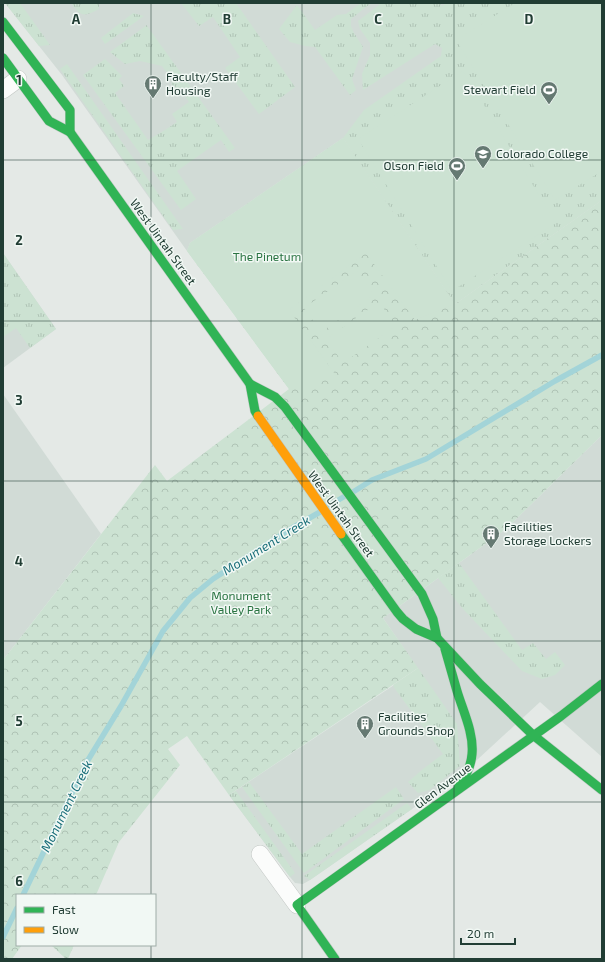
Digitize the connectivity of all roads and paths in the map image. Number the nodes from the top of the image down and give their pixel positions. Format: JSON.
{"nodes":[{"id":1,"x":3,"y":22,"type":"edge"},
{"id":2,"x":3,"y":58,"type":"edge"},
{"id":3,"x":18,"y":79,"type":"junction"},
{"id":4,"x":3,"y":90,"type":"edge"},
{"id":5,"x":70,"y":132,"type":"junction"},
{"id":6,"x":250,"y":384,"type":"junction"},
{"id":7,"x":437,"y":638,"type":"junction"},
{"id":8,"x":444,"y":646,"type":"junction"},
{"id":9,"x":602,"y":684,"type":"edge"},
{"id":10,"x":533,"y":735,"type":"junction"},
{"id":11,"x":457,"y":790,"type":"junction"},
{"id":12,"x":602,"y":790,"type":"edge"},
{"id":13,"x":260,"y":854,"type":"dead end"},
{"id":14,"x":297,"y":905,"type":"junction"},
{"id":15,"x":335,"y":959,"type":"edge"}],
"edges":[{"from":1,"to":5,"type":"main road"},
{"from":2,"to":3,"type":"main road","name":"West Uintah Street"},
{"from":3,"to":4,"type":"street"},
{"from":3,"to":5,"type":"main road","name":"West Uintah Street"},
{"from":5,"to":6,"type":"main road","name":"West Uintah Street"},
{"from":6,"to":7,"type":"main road","name":"West Uintah Street"},
{"from":6,"to":7,"type":"main road","name":"West Uintah Street"},
{"from":7,"to":8,"type":"main road","name":"West Uintah Street"},
{"from":8,"to":10,"type":"main road","name":"West Uintah Street"},
{"from":8,"to":11,"type":"main road"},
{"from":9,"to":10,"type":"main road","name":"Glen Avenue"},
{"from":10,"to":11,"type":"main road","name":"Glen Avenue"},
{"from":10,"to":12,"type":"main road","name":"West Uintah Street"},
{"from":11,"to":14,"type":"main road","name":"Glen Avenue"},
{"from":13,"to":14,"type":"street"},
{"from":14,"to":15,"type":"main road"}]}
